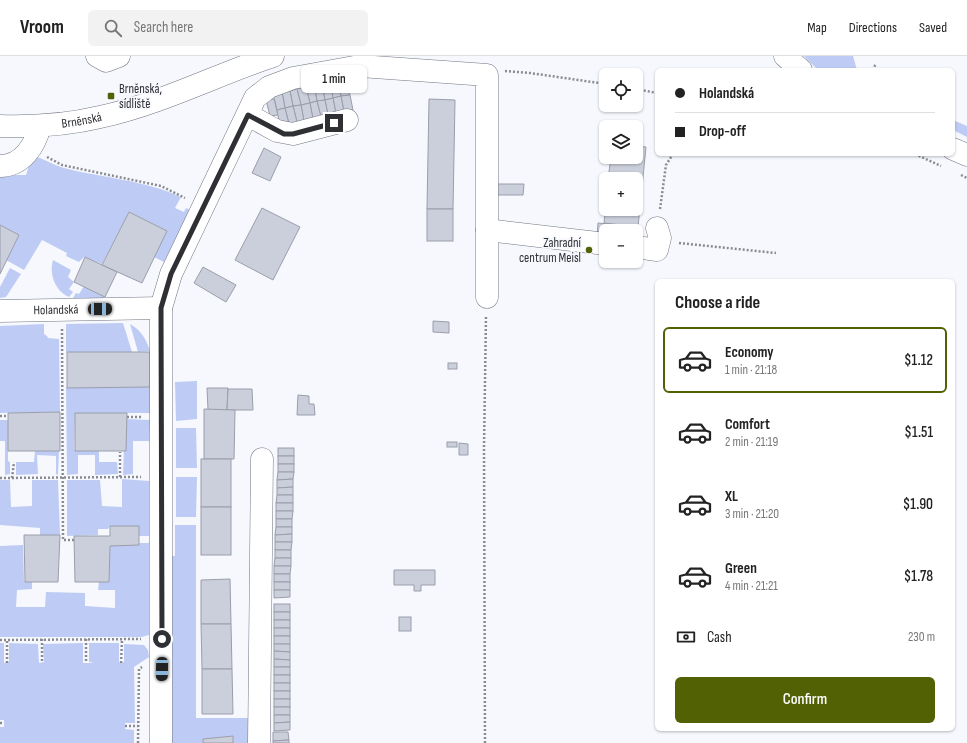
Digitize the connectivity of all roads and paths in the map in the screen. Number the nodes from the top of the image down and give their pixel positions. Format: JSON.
{"nodes":[{"id":1,"x":97,"y":56,"type":"edge"},
{"id":2,"x":119,"y":56,"type":"edge"},
{"id":3,"x":274,"y":56,"type":"edge"},
{"id":4,"x":785,"y":56,"type":"edge"},
{"id":5,"x":876,"y":64,"type":"dead end"},
{"id":6,"x":799,"y":68,"type":"edge"},
{"id":7,"x":873,"y":68,"type":"edge"},
{"id":8,"x":487,"y":74,"type":"junction"},
{"id":9,"x":599,"y":83,"type":"edge"},
{"id":10,"x":643,"y":91,"type":"edge"},
{"id":11,"x":655,"y":94,"type":"edge"},
{"id":12,"x":246,"y":118,"type":"junction"},
{"id":13,"x":347,"y":120,"type":"dead end"},
{"id":14,"x":0,"y":126,"type":"edge"},
{"id":15,"x":40,"y":126,"type":"junction"},
{"id":16,"x":955,"y":150,"type":"edge"},
{"id":17,"x":967,"y":155,"type":"edge"},
{"id":18,"x":44,"y":156,"type":"dead end"},
{"id":19,"x":672,"y":156,"type":"edge"},
{"id":20,"x":0,"y":166,"type":"edge"},
{"id":21,"x":204,"y":207,"type":"junction"},
{"id":22,"x":487,"y":230,"type":"junction"},
{"id":23,"x":658,"y":235,"type":"junction"},
{"id":24,"x":599,"y":243,"type":"edge"},
{"id":25,"x":643,"y":248,"type":"edge"},
{"id":26,"x":776,"y":253,"type":"dead end"},
{"id":27,"x":487,"y":297,"type":"joint"},
{"id":28,"x":161,"y":308,"type":"junction"},
{"id":29,"x":0,"y":311,"type":"edge"},
{"id":30,"x":62,"y":321,"type":"dead end"},
{"id":31,"x":0,"y":416,"type":"edge"},
{"id":32,"x":8,"y":416,"type":"dead end"},
{"id":33,"x":120,"y":452,"type":"dead end"},
{"id":34,"x":262,"y":459,"type":"dead end"},
{"id":35,"x":14,"y":462,"type":"dead end"},
{"id":36,"x":63,"y":477,"type":"junction"},
{"id":37,"x":120,"y":477,"type":"junction"},
{"id":38,"x":0,"y":478,"type":"edge"},
{"id":39,"x":12,"y":478,"type":"junction"},
{"id":40,"x":161,"y":478,"type":"junction"},
{"id":41,"x":74,"y":540,"type":"dead end"},
{"id":42,"x":86,"y":639,"type":"junction"},
{"id":43,"x":162,"y":639,"type":"junction"},
{"id":44,"x":0,"y":640,"type":"edge"},
{"id":45,"x":7,"y":640,"type":"junction"},
{"id":46,"x":42,"y":640,"type":"junction"},
{"id":47,"x":122,"y":640,"type":"junction"},
{"id":48,"x":7,"y":663,"type":"dead end"},
{"id":49,"x":42,"y":663,"type":"dead end"},
{"id":50,"x":86,"y":663,"type":"dead end"},
{"id":51,"x":121,"y":663,"type":"dead end"},
{"id":52,"x":145,"y":664,"type":"dead end"},
{"id":53,"x":0,"y":723,"type":"edge"},
{"id":54,"x":4,"y":723,"type":"dead end"},
{"id":55,"x":125,"y":726,"type":"dead end"},
{"id":56,"x":138,"y":726,"type":"junction"},
{"id":57,"x":138,"y":743,"type":"edge"},
{"id":58,"x":161,"y":743,"type":"edge"},
{"id":59,"x":259,"y":743,"type":"edge"},
{"id":60,"x":485,"y":743,"type":"edge"}],
"edges":[{"from":1,"to":2,"type":"street"},
{"from":3,"to":15,"type":"street","name":"Brněnská"},
{"from":4,"to":6,"type":"street"},
{"from":5,"to":7,"type":"path"},
{"from":8,"to":9,"type":"path"},
{"from":8,"to":12,"type":"street"},
{"from":8,"to":22,"type":"street"},
{"from":10,"to":11,"type":"path"},
{"from":12,"to":13,"type":"street"},
{"from":12,"to":21,"type":"street"},
{"from":14,"to":15,"type":"street","name":"Brněnská"},
{"from":15,"to":20,"type":"street"},
{"from":16,"to":17,"type":"street"},
{"from":18,"to":21,"type":"path"},
{"from":19,"to":23,"type":"path"},
{"from":21,"to":28,"type":"street"},
{"from":22,"to":24,"type":"street"},
{"from":22,"to":27,"type":"street"},
{"from":23,"to":25,"type":"street"},
{"from":23,"to":26,"type":"path"},
{"from":27,"to":60,"type":"path"},
{"from":28,"to":29,"type":"street","name":"Holandská"},
{"from":28,"to":40,"type":"street"},
{"from":30,"to":36,"type":"path"},
{"from":31,"to":32,"type":"path"},
{"from":33,"to":37,"type":"path"},
{"from":34,"to":59,"type":"street"},
{"from":35,"to":39,"type":"path"},
{"from":36,"to":37,"type":"path"},
{"from":36,"to":39,"type":"path"},
{"from":36,"to":41,"type":"path"},
{"from":37,"to":40,"type":"path"},
{"from":38,"to":39,"type":"path"},
{"from":40,"to":43,"type":"street"},
{"from":42,"to":46,"type":"path"},
{"from":42,"to":47,"type":"path"},
{"from":42,"to":50,"type":"path"},
{"from":43,"to":47,"type":"path"},
{"from":43,"to":58,"type":"street"},
{"from":44,"to":45,"type":"path"},
{"from":45,"to":46,"type":"path"},
{"from":45,"to":48,"type":"path"},
{"from":46,"to":49,"type":"path"},
{"from":47,"to":51,"type":"path"},
{"from":52,"to":56,"type":"path"},
{"from":53,"to":54,"type":"path"},
{"from":55,"to":56,"type":"path"},
{"from":56,"to":57,"type":"path"}]}
